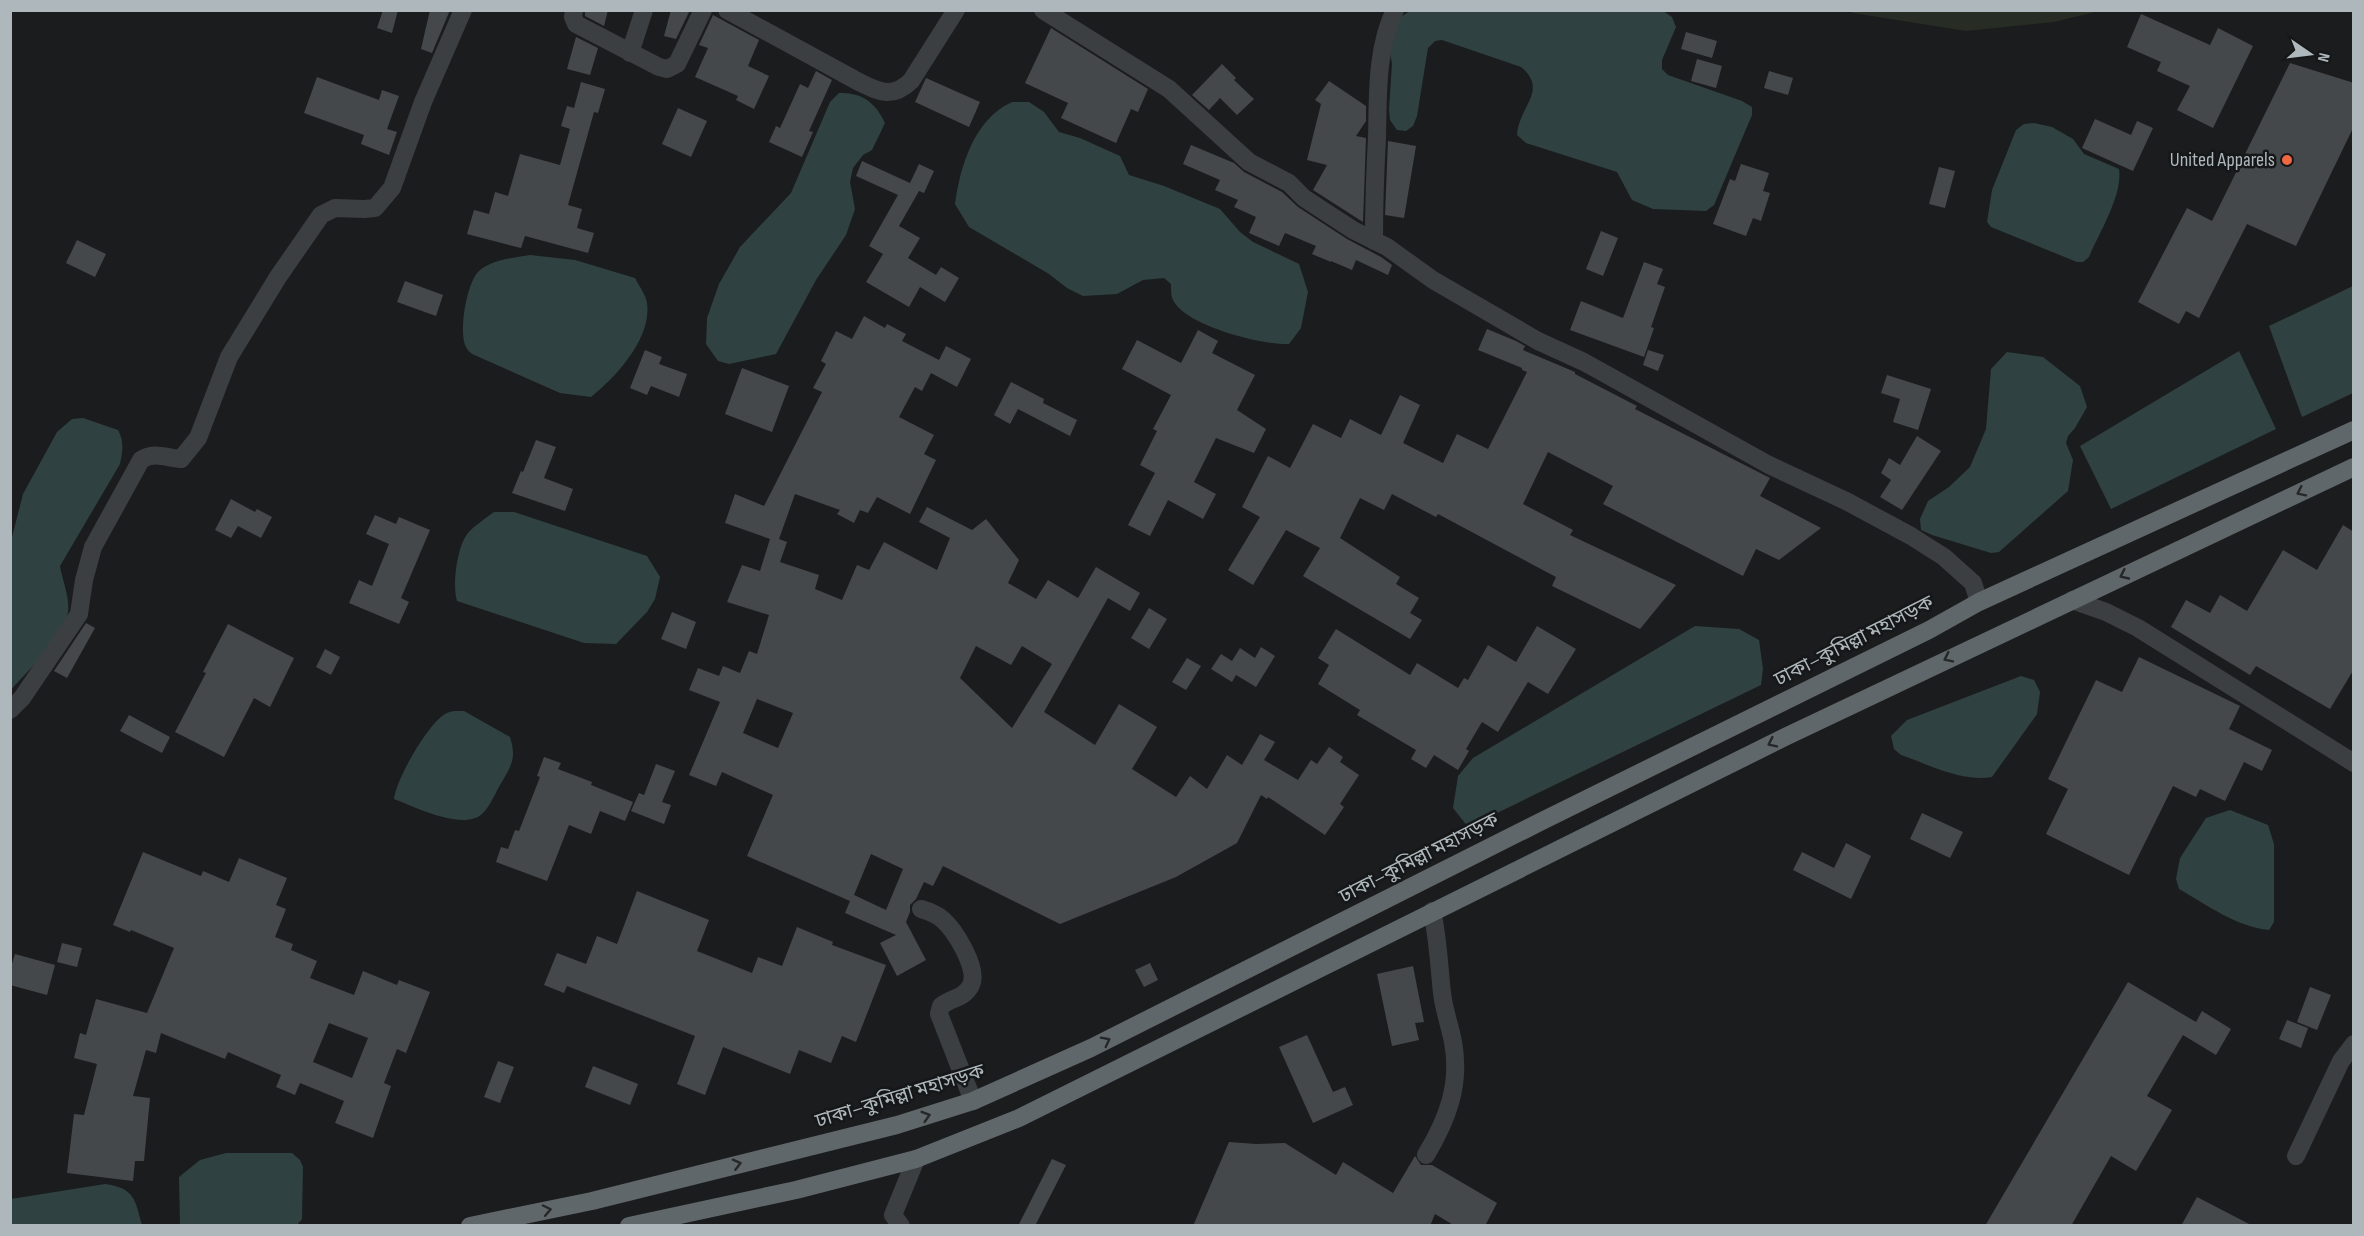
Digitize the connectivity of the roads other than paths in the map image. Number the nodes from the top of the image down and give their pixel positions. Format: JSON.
{"nodes":[{"id":1,"x":463,"y":10,"type":"edge"},
{"id":2,"x":574,"y":10,"type":"edge"},
{"id":3,"x":644,"y":10,"type":"edge"},
{"id":4,"x":703,"y":10,"type":"edge"},
{"id":5,"x":727,"y":10,"type":"edge"},
{"id":6,"x":956,"y":10,"type":"edge"},
{"id":7,"x":1043,"y":10,"type":"edge"},
{"id":8,"x":1395,"y":10,"type":"edge"},
{"id":9,"x":630,"y":53,"type":"junction"},
{"id":10,"x":1374,"y":241,"type":"junction"},
{"id":11,"x":2354,"y":430,"type":"edge"},
{"id":12,"x":2354,"y":467,"type":"edge"},
{"id":13,"x":2072,"y":600,"type":"junction"},
{"id":14,"x":1979,"y":602,"type":"junction"},
{"id":15,"x":10,"y":710,"type":"edge"},
{"id":16,"x":2354,"y":763,"type":"edge"},
{"id":17,"x":921,"y":909,"type":"dead end"},
{"id":18,"x":1432,"y":911,"type":"junction"},
{"id":19,"x":2354,"y":1044,"type":"edge"},
{"id":20,"x":973,"y":1101,"type":"junction"},
{"id":21,"x":1426,"y":1155,"type":"dead end"},
{"id":22,"x":2296,"y":1156,"type":"dead end"},
{"id":23,"x":916,"y":1158,"type":"junction"},
{"id":24,"x":470,"y":1226,"type":"edge"},
{"id":25,"x":629,"y":1226,"type":"edge"},
{"id":26,"x":901,"y":1226,"type":"edge"}],
"edges":[{"from":1,"to":15,"type":"street"},
{"from":2,"to":9,"type":"street"},
{"from":3,"to":9,"type":"street"},
{"from":4,"to":9,"type":"street"},
{"from":5,"to":6,"type":"street"},
{"from":7,"to":10,"type":"street"},
{"from":8,"to":10,"type":"street"},
{"from":10,"to":14,"type":"street"},
{"from":11,"to":14,"type":"highway","name":"ঢাকা–কুমিল্লা মহাসড়ক"},
{"from":12,"to":13,"type":"highway","one_way":true},
{"from":13,"to":16,"type":"street"},
{"from":13,"to":18,"type":"highway","one_way":true},
{"from":20,"to":14,"type":"highway","name":"ঢাকা–কুমিল্লা মহাসড়ক","one_way":true},
{"from":17,"to":20,"type":"street"},
{"from":18,"to":21,"type":"street"},
{"from":18,"to":23,"type":"highway"},
{"from":19,"to":22,"type":"street"},
{"from":24,"to":20,"type":"highway","name":"ঢাকা–কুমিল্লা মহাসড়ক","one_way":true},
{"from":23,"to":25,"type":"highway"},
{"from":23,"to":26,"type":"street"}]}
